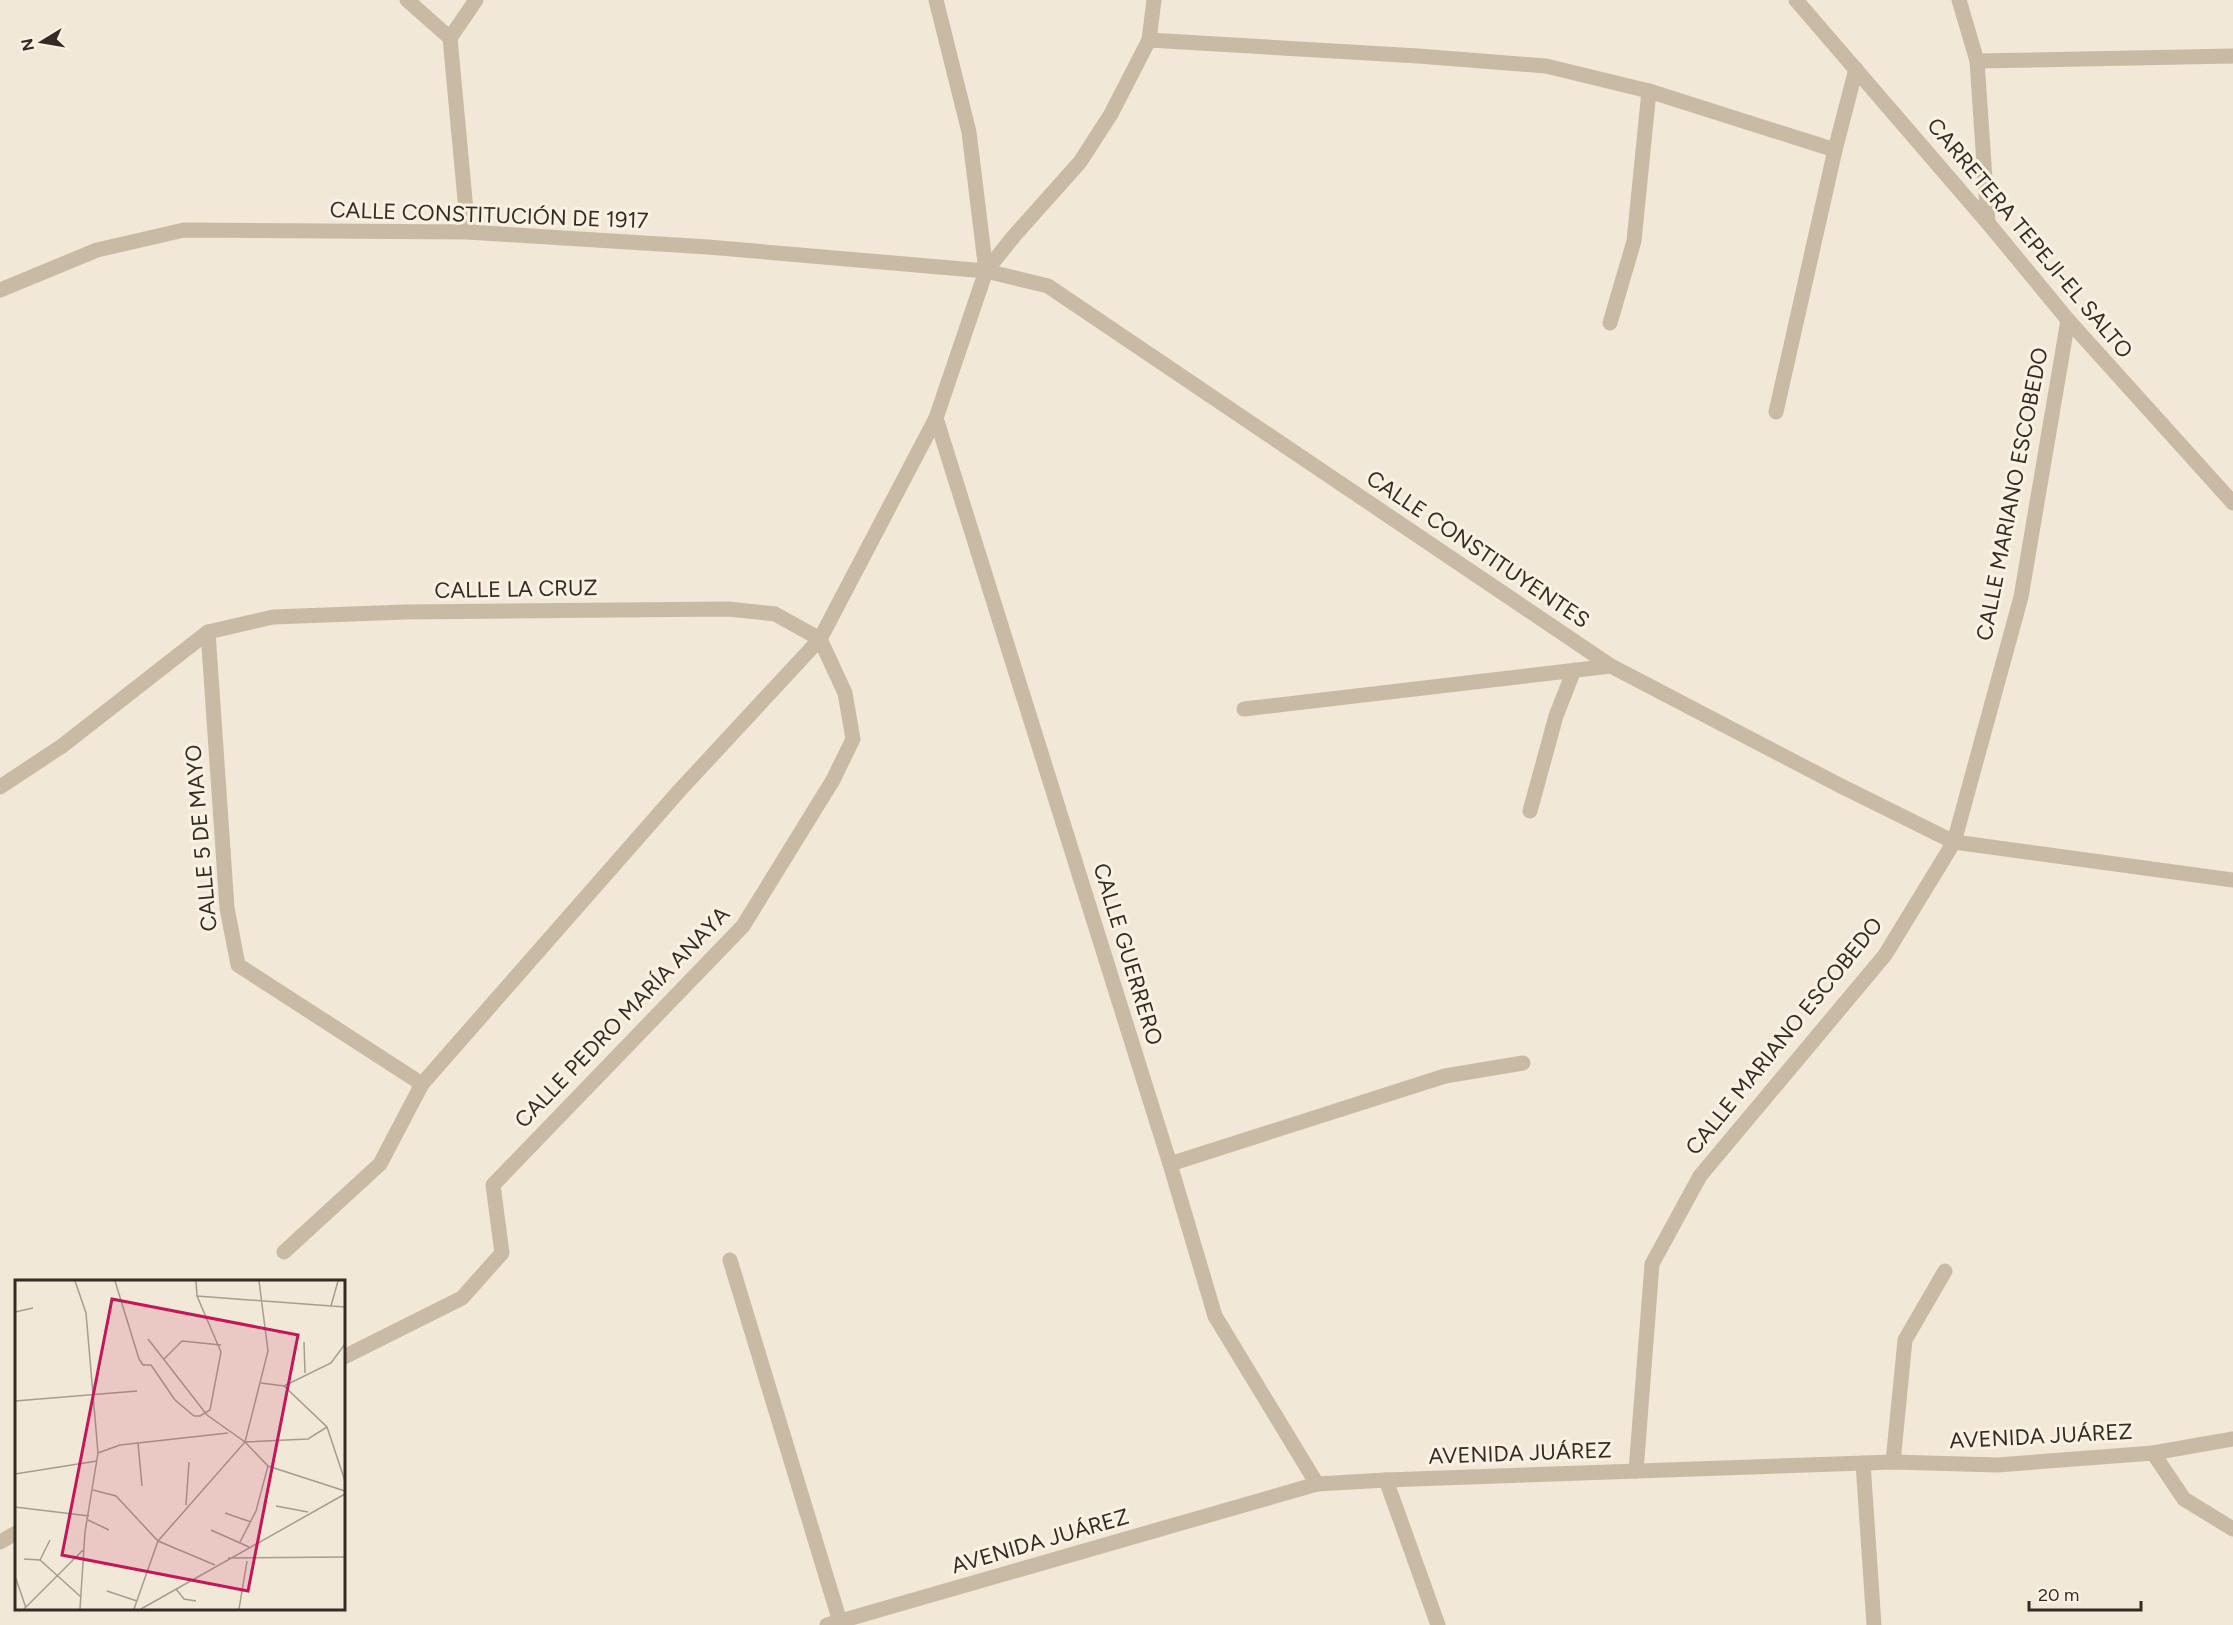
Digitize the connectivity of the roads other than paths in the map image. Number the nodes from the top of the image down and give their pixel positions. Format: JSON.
{"nodes":[{"id":1,"x":407,"y":0,"type":"edge"},
{"id":2,"x":476,"y":0,"type":"edge"},
{"id":3,"x":936,"y":0,"type":"edge"},
{"id":4,"x":1154,"y":0,"type":"edge"},
{"id":5,"x":1796,"y":0,"type":"edge"},
{"id":6,"x":1959,"y":0,"type":"edge"},
{"id":7,"x":450,"y":38,"type":"junction"},
{"id":8,"x":1149,"y":40,"type":"junction"},
{"id":9,"x":2233,"y":56,"type":"edge"},
{"id":10,"x":1977,"y":61,"type":"junction"},
{"id":11,"x":1856,"y":69,"type":"junction"},
{"id":12,"x":1649,"y":91,"type":"junction"},
{"id":13,"x":1835,"y":150,"type":"junction"},
{"id":14,"x":1988,"y":223,"type":"junction"},
{"id":15,"x":468,"y":232,"type":"junction"},
{"id":16,"x":986,"y":271,"type":"junction"},
{"id":17,"x":0,"y":290,"type":"edge"},
{"id":18,"x":2068,"y":320,"type":"junction"},
{"id":19,"x":1610,"y":323,"type":"dead end"},
{"id":20,"x":1776,"y":412,"type":"dead end"},
{"id":21,"x":936,"y":418,"type":"junction"},
{"id":22,"x":2233,"y":503,"type":"edge"},
{"id":23,"x":208,"y":632,"type":"junction"},
{"id":24,"x":820,"y":639,"type":"junction"},
{"id":25,"x":1611,"y":666,"type":"junction"},
{"id":26,"x":1574,"y":670,"type":"junction"},
{"id":27,"x":1244,"y":709,"type":"dead end"},
{"id":28,"x":0,"y":787,"type":"edge"},
{"id":29,"x":1530,"y":811,"type":"dead end"},
{"id":30,"x":1954,"y":842,"type":"junction"},
{"id":31,"x":2233,"y":880,"type":"edge"},
{"id":32,"x":1523,"y":1063,"type":"dead end"},
{"id":33,"x":422,"y":1084,"type":"junction"},
{"id":34,"x":1170,"y":1164,"type":"junction"},
{"id":35,"x":284,"y":1252,"type":"dead end"},
{"id":36,"x":730,"y":1260,"type":"dead end"},
{"id":37,"x":1945,"y":1271,"type":"dead end"},
{"id":38,"x":345,"y":1356,"type":"edge"},
{"id":39,"x":2233,"y":1439,"type":"edge"},
{"id":40,"x":2153,"y":1453,"type":"junction"},
{"id":41,"x":1893,"y":1462,"type":"junction"},
{"id":42,"x":1863,"y":1463,"type":"junction"},
{"id":43,"x":1636,"y":1471,"type":"junction"},
{"id":44,"x":1386,"y":1480,"type":"junction"},
{"id":45,"x":1317,"y":1485,"type":"junction"},
{"id":46,"x":2233,"y":1529,"type":"edge"},
{"id":47,"x":15,"y":1534,"type":"edge"},
{"id":48,"x":0,"y":1542,"type":"edge"},
{"id":49,"x":836,"y":1624,"type":"edge"},
{"id":50,"x":1438,"y":1625,"type":"edge"},
{"id":51,"x":1874,"y":1625,"type":"edge"}],
"edges":[{"from":1,"to":7,"type":"street"},
{"from":2,"to":7,"type":"street"},
{"from":3,"to":16,"type":"street"},
{"from":4,"to":8,"type":"street"},
{"from":5,"to":11,"type":"street","name":"CARRETERA TEPEJI-EL SALTO"},
{"from":6,"to":10,"type":"street"},
{"from":7,"to":15,"type":"street"},
{"from":8,"to":12,"type":"street"},
{"from":8,"to":16,"type":"street"},
{"from":9,"to":10,"type":"street"},
{"from":10,"to":14,"type":"street"},
{"from":11,"to":13,"type":"street"},
{"from":11,"to":14,"type":"street","name":"CARRETERA TEPEJI-EL SALTO"},
{"from":12,"to":13,"type":"street"},
{"from":12,"to":19,"type":"street"},
{"from":13,"to":20,"type":"street"},
{"from":14,"to":18,"type":"street","name":"CARRETERA TEPEJI-EL SALTO"},
{"from":15,"to":16,"type":"street","name":"CALLE CONSTITUCIÓN DE 1917"},
{"from":15,"to":17,"type":"street","name":"CALLE CONSTITUCIÓN DE 1917"},
{"from":16,"to":21,"type":"street"},
{"from":16,"to":25,"type":"street","name":"CALLE CONSTITUYENTES"},
{"from":18,"to":22,"type":"street","name":"CARRETERA TEPEJI-EL SALTO"},
{"from":18,"to":30,"type":"street","name":"CALLE MARIANO ESCOBEDO"},
{"from":21,"to":24,"type":"street"},
{"from":21,"to":34,"type":"street","name":"CALLE GUERRERO"},
{"from":23,"to":24,"type":"street","name":"CALLE LA CRUZ"},
{"from":23,"to":28,"type":"street"},
{"from":23,"to":33,"type":"street","name":"CALLE 5 DE MAYO"},
{"from":24,"to":33,"type":"street"},
{"from":24,"to":38,"type":"street","name":"CALLE PEDRO MARÍA ANAYA"},
{"from":25,"to":26,"type":"street"},
{"from":25,"to":30,"type":"street","name":"CALLE CONSTITUYENTES"},
{"from":26,"to":27,"type":"street"},
{"from":26,"to":29,"type":"street"},
{"from":30,"to":31,"type":"street","name":"CALLE CONSTITUYENTES"},
{"from":30,"to":43,"type":"street","name":"CALLE MARIANO ESCOBEDO"},
{"from":32,"to":34,"type":"street"},
{"from":33,"to":35,"type":"street"},
{"from":34,"to":45,"type":"street","name":"CALLE GUERRERO"},
{"from":36,"to":49,"type":"street"},
{"from":37,"to":41,"type":"street"},
{"from":39,"to":40,"type":"street","name":"AVENIDA JUÁREZ"},
{"from":40,"to":41,"type":"street","name":"AVENIDA JUÁREZ"},
{"from":40,"to":46,"type":"street"},
{"from":41,"to":42,"type":"street","name":"AVENIDA JUÁREZ"},
{"from":42,"to":43,"type":"street","name":"AVENIDA JUÁREZ"},
{"from":42,"to":51,"type":"street"},
{"from":43,"to":44,"type":"street","name":"AVENIDA JUÁREZ"},
{"from":44,"to":45,"type":"street","name":"AVENIDA JUÁREZ"},
{"from":44,"to":50,"type":"street"},
{"from":45,"to":49,"type":"street","name":"AVENIDA JUÁREZ"},
{"from":47,"to":48,"type":"street"}]}
